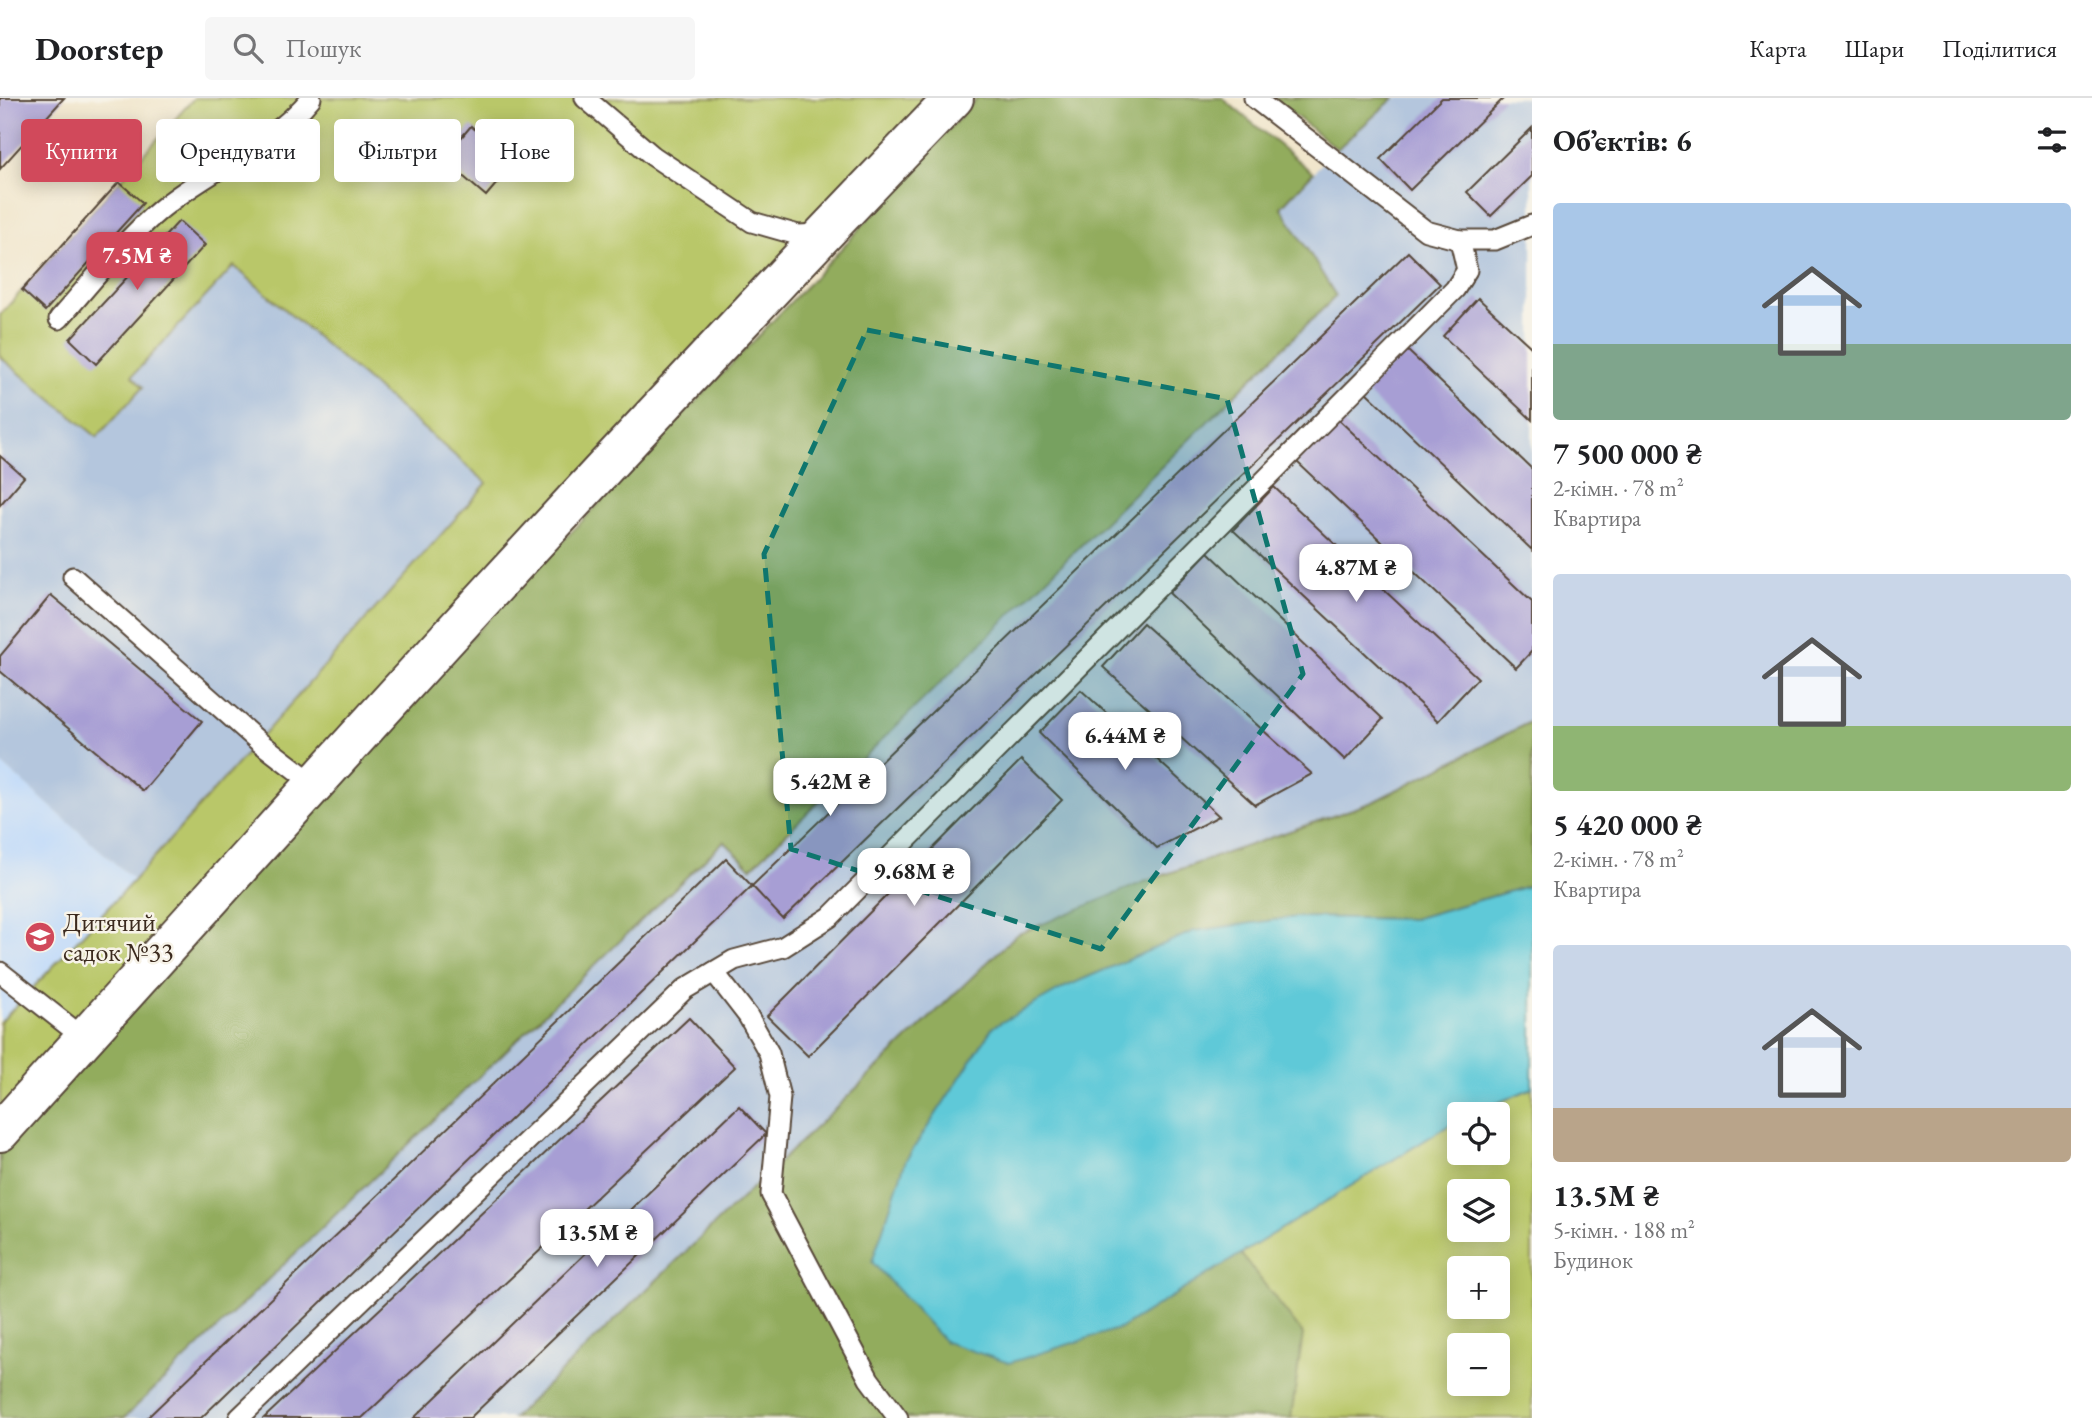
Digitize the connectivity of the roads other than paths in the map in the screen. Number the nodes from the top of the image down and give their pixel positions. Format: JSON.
{"nodes":[{"id":1,"x":311,"y":98,"type":"edge"},
{"id":2,"x":585,"y":98,"type":"edge"},
{"id":3,"x":954,"y":98,"type":"edge"},
{"id":4,"x":1254,"y":98,"type":"edge"},
{"id":5,"x":1532,"y":212,"type":"edge"},
{"id":6,"x":1532,"y":225,"type":"edge"},
{"id":7,"x":1512,"y":232,"type":"junction"},
{"id":8,"x":822,"y":234,"type":"junction"},
{"id":9,"x":1460,"y":240,"type":"junction"},
{"id":10,"x":59,"y":319,"type":"dead end"},
{"id":11,"x":73,"y":577,"type":"dead end"},
{"id":12,"x":314,"y":784,"type":"junction"},
{"id":13,"x":0,"y":972,"type":"edge"},
{"id":14,"x":714,"y":972,"type":"junction"},
{"id":15,"x":85,"y":1038,"type":"junction"},
{"id":16,"x":0,"y":1132,"type":"edge"},
{"id":17,"x":239,"y":1418,"type":"edge"},
{"id":18,"x":898,"y":1418,"type":"edge"}],
"edges":[{"from":1,"to":10,"type":"lane"},
{"from":2,"to":8,"type":"lane"},
{"from":3,"to":8,"type":"street"},
{"from":4,"to":9,"type":"lane"},
{"from":5,"to":7,"type":"lane"},
{"from":6,"to":7,"type":"lane"},
{"from":7,"to":9,"type":"lane"},
{"from":8,"to":12,"type":"street"},
{"from":9,"to":14,"type":"lane"},
{"from":11,"to":12,"type":"lane"},
{"from":12,"to":15,"type":"street"},
{"from":13,"to":15,"type":"lane"},
{"from":14,"to":17,"type":"lane"},
{"from":14,"to":18,"type":"lane"},
{"from":15,"to":16,"type":"street"}]}
